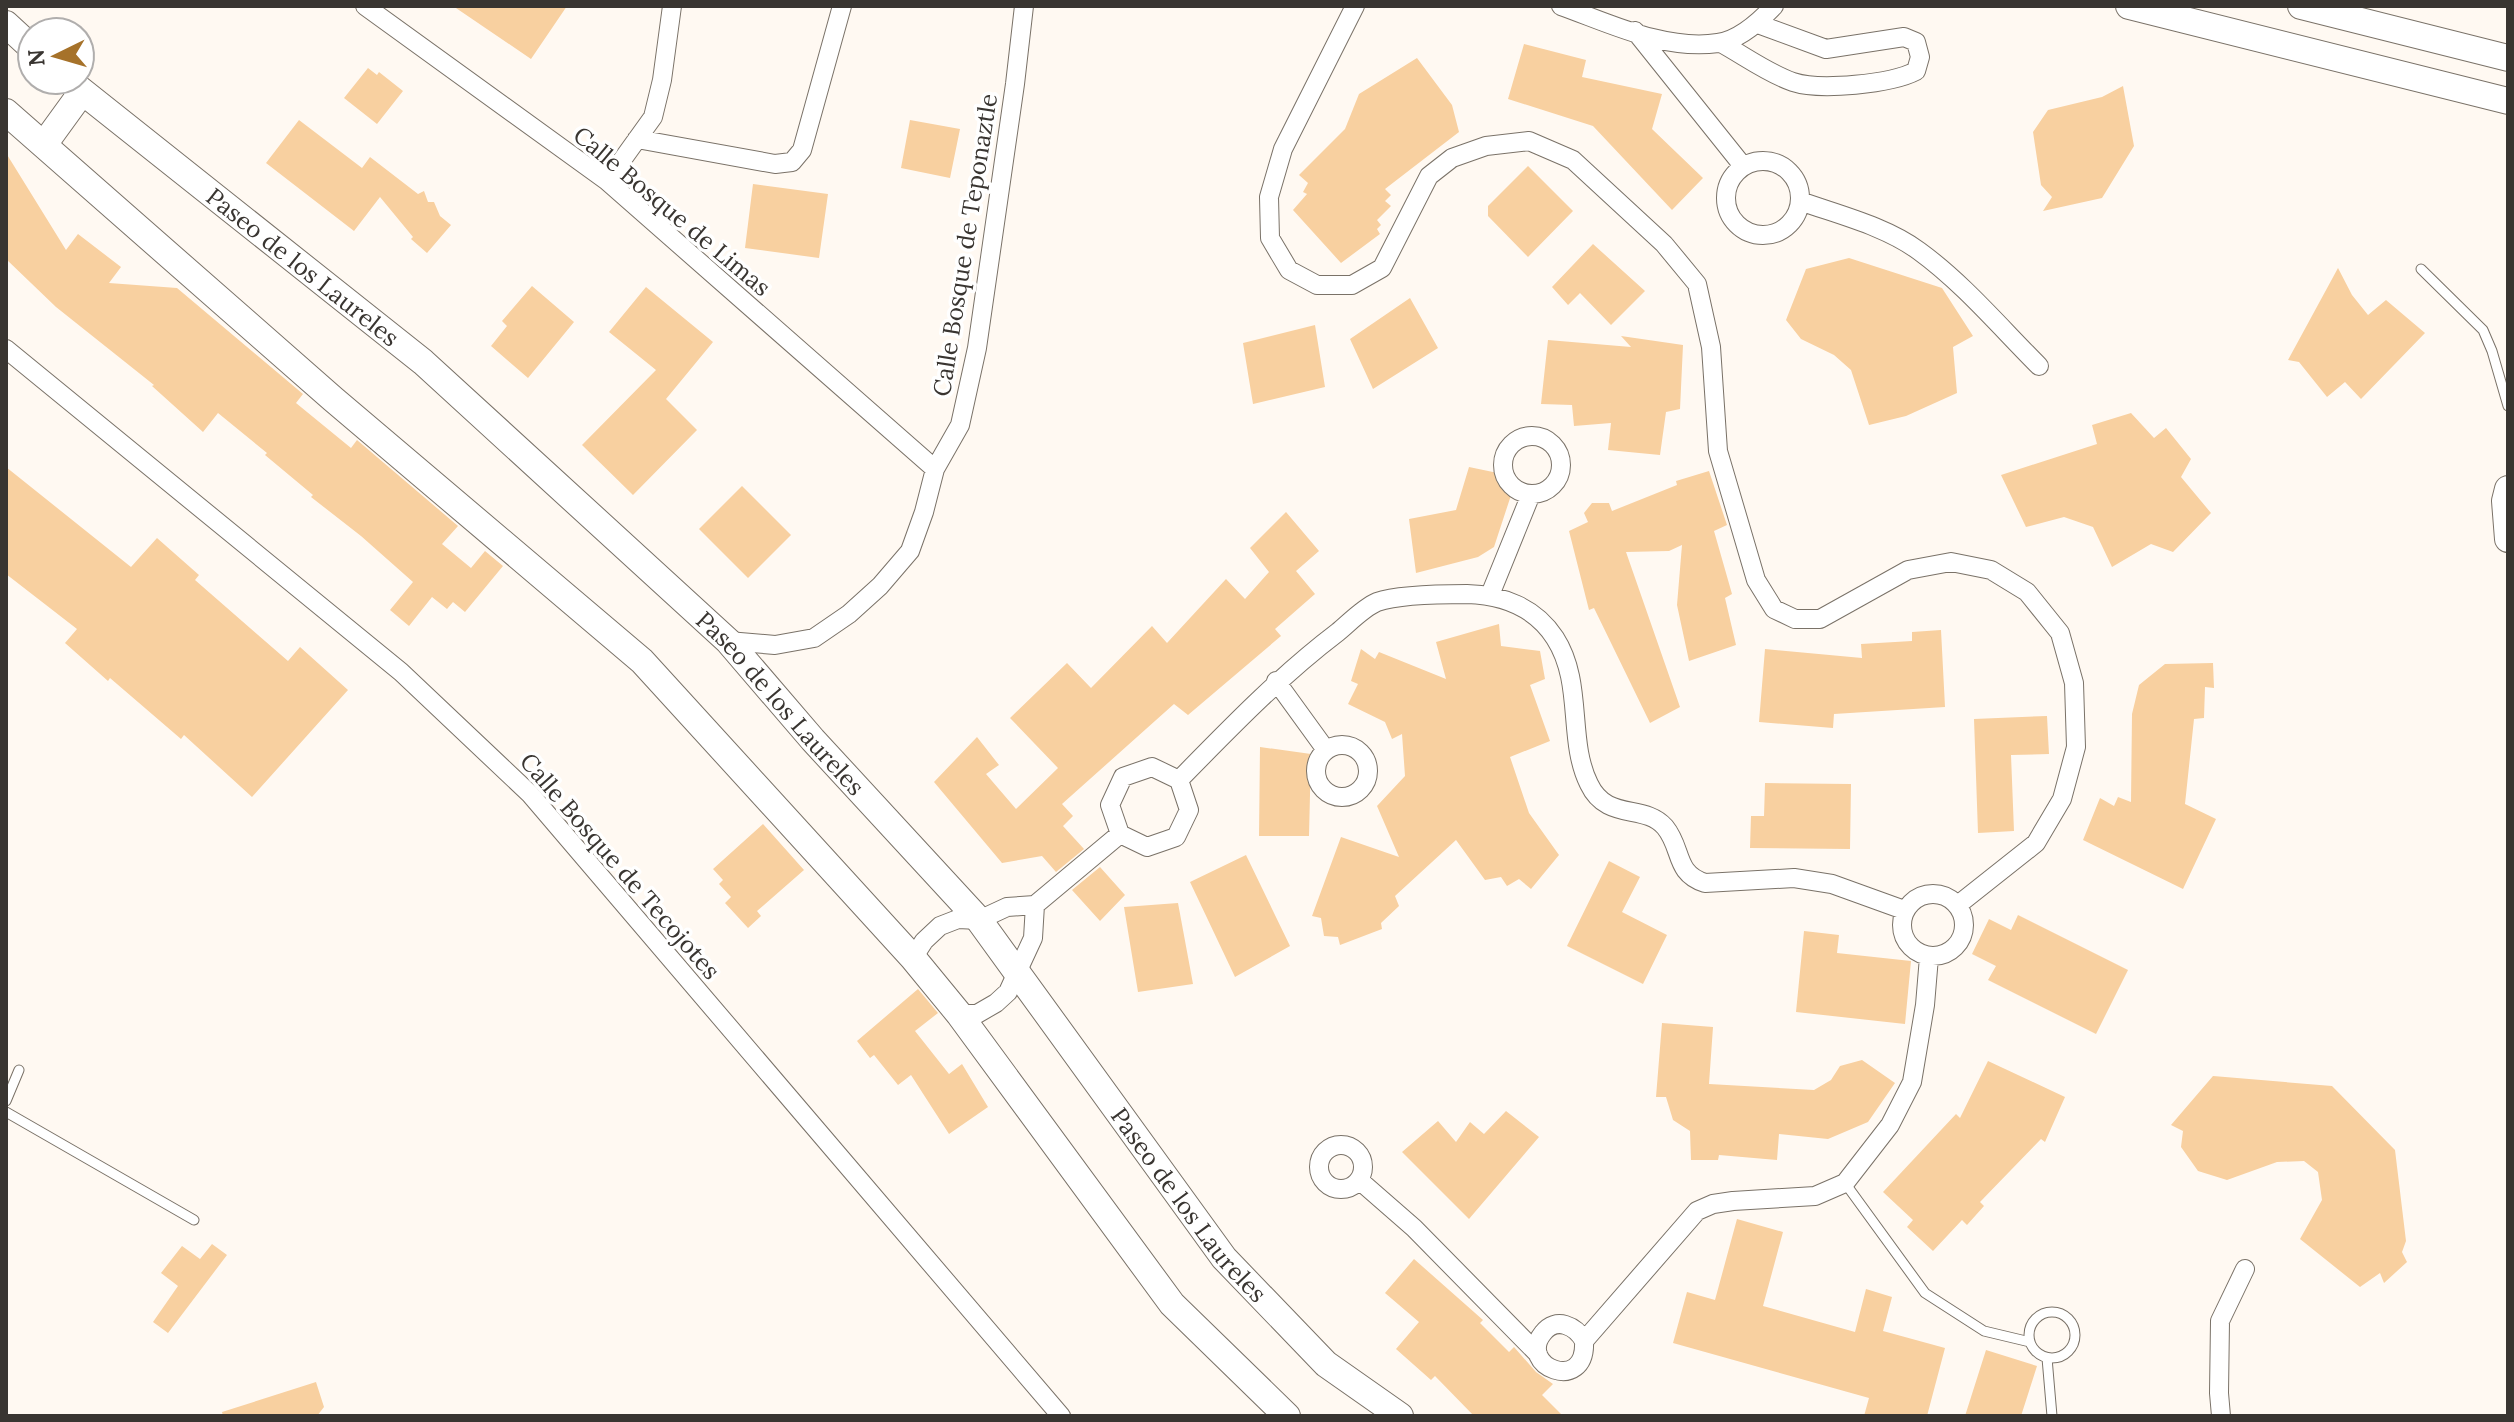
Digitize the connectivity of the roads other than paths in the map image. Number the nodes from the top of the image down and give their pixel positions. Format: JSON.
{"nodes":[{"id":1,"x":365,"y":6,"type":"edge"},
{"id":2,"x":672,"y":6,"type":"edge"},
{"id":3,"x":842,"y":6,"type":"edge"},
{"id":4,"x":1024,"y":6,"type":"edge"},
{"id":5,"x":1355,"y":6,"type":"edge"},
{"id":6,"x":1561,"y":6,"type":"edge"},
{"id":7,"x":1774,"y":6,"type":"edge"},
{"id":8,"x":2129,"y":6,"type":"edge"},
{"id":9,"x":2301,"y":6,"type":"edge"},
{"id":10,"x":2201,"y":14,"type":"edge"},
{"id":11,"x":1758,"y":24,"type":"junction"},
{"id":12,"x":1635,"y":31,"type":"junction"},
{"id":13,"x":1721,"y":43,"type":"junction"},
{"id":14,"x":2508,"y":58,"type":"edge"},
{"id":15,"x":70,"y":96,"type":"edge"},
{"id":16,"x":88,"y":96,"type":"edge"},
{"id":17,"x":2508,"y":101,"type":"edge"},
{"id":18,"x":6,"y":112,"type":"edge"},
{"id":19,"x":637,"y":139,"type":"junction"},
{"id":20,"x":45,"y":143,"type":"junction"},
{"id":21,"x":1743,"y":166,"type":"junction"},
{"id":22,"x":607,"y":181,"type":"junction"},
{"id":23,"x":1800,"y":201,"type":"junction"},
{"id":24,"x":2421,"y":269,"type":"dead end"},
{"id":25,"x":6,"y":349,"type":"edge"},
{"id":26,"x":2039,"y":366,"type":"dead end"},
{"id":27,"x":2508,"y":406,"type":"edge"},
{"id":28,"x":935,"y":469,"type":"junction"},
{"id":29,"x":2508,"y":489,"type":"edge"},
{"id":30,"x":1531,"y":494,"type":"dead end"},
{"id":31,"x":2508,"y":539,"type":"edge"},
{"id":32,"x":1490,"y":595,"type":"junction"},
{"id":33,"x":728,"y":641,"type":"junction"},
{"id":34,"x":1276,"y":681,"type":"junction"},
{"id":35,"x":1326,"y":750,"type":"dead end"},
{"id":36,"x":1179,"y":780,"type":"junction"},
{"id":37,"x":1120,"y":834,"type":"junction"},
{"id":38,"x":1959,"y":904,"type":"junction"},
{"id":39,"x":1035,"y":905,"type":"junction"},
{"id":40,"x":1904,"y":910,"type":"junction"},
{"id":41,"x":979,"y":920,"type":"junction"},
{"id":42,"x":1929,"y":957,"type":"junction"},
{"id":43,"x":913,"y":958,"type":"junction"},
{"id":44,"x":1019,"y":971,"type":"junction"},
{"id":45,"x":959,"y":1014,"type":"junction"},
{"id":46,"x":19,"y":1070,"type":"dead end"},
{"id":47,"x":6,"y":1101,"type":"edge"},
{"id":48,"x":6,"y":1112,"type":"edge"},
{"id":49,"x":1359,"y":1180,"type":"dead end"},
{"id":50,"x":1845,"y":1183,"type":"junction"},
{"id":51,"x":194,"y":1220,"type":"dead end"},
{"id":52,"x":2245,"y":1269,"type":"dead end"},
{"id":53,"x":1584,"y":1341,"type":"junction"},
{"id":54,"x":2030,"y":1342,"type":"junction"},
{"id":55,"x":1538,"y":1354,"type":"junction"},
{"id":56,"x":2047,"y":1358,"type":"junction"},
{"id":57,"x":1061,"y":1416,"type":"edge"},
{"id":58,"x":1287,"y":1416,"type":"edge"},
{"id":59,"x":1400,"y":1416,"type":"edge"},
{"id":60,"x":2052,"y":1416,"type":"edge"},
{"id":61,"x":2221,"y":1416,"type":"edge"}],
"edges":[{"from":1,"to":22,"type":"street","name":"Calle Bosque de Limas"},
{"from":2,"to":19,"type":"street"},
{"from":3,"to":19,"type":"street"},
{"from":4,"to":28,"type":"street","name":"Calle Bosque de Teponaztle"},
{"from":5,"to":38,"type":"street"},
{"from":6,"to":12,"type":"street"},
{"from":7,"to":11,"type":"street"},
{"from":8,"to":10,"type":"main road"},
{"from":9,"to":14,"type":"main road"},
{"from":10,"to":17,"type":"main road"},
{"from":11,"to":13,"type":"street"},
{"from":11,"to":13,"type":"street"},
{"from":12,"to":13,"type":"street"},
{"from":12,"to":21,"type":"street"},
{"from":15,"to":20,"type":"main road"},
{"from":16,"to":33,"type":"main road","name":"Paseo de los Laureles"},
{"from":18,"to":20,"type":"main road"},
{"from":19,"to":22,"type":"street"},
{"from":20,"to":43,"type":"main road"},
{"from":21,"to":23,"type":"street"},
{"from":21,"to":23,"type":"street"},
{"from":22,"to":28,"type":"street","name":"Calle Bosque de Limas"},
{"from":23,"to":26,"type":"street"},
{"from":24,"to":27,"type":"lane"},
{"from":25,"to":57,"type":"street","name":"Calle Bosque de Tecojotes"},
{"from":28,"to":33,"type":"street","name":"Calle Bosque de Teponaztle"},
{"from":29,"to":31,"type":"main road"},
{"from":30,"to":32,"type":"street"},
{"from":32,"to":34,"type":"street"},
{"from":32,"to":40,"type":"street"},
{"from":33,"to":41,"type":"main road","name":"Paseo de los Laureles"},
{"from":34,"to":35,"type":"street"},
{"from":34,"to":36,"type":"street"},
{"from":36,"to":37,"type":"street"},
{"from":36,"to":37,"type":"street"},
{"from":37,"to":39,"type":"street"},
{"from":38,"to":40,"type":"street"},
{"from":38,"to":42,"type":"street"},
{"from":39,"to":41,"type":"street"},
{"from":39,"to":44,"type":"street"},
{"from":40,"to":42,"type":"street"},
{"from":41,"to":43,"type":"street"},
{"from":41,"to":44,"type":"main road","name":"Paseo de los Laureles"},
{"from":42,"to":50,"type":"street"},
{"from":43,"to":45,"type":"main road"},
{"from":44,"to":45,"type":"street"},
{"from":44,"to":59,"type":"main road","name":"Paseo de los Laureles"},
{"from":45,"to":58,"type":"main road"},
{"from":46,"to":47,"type":"lane"},
{"from":48,"to":51,"type":"lane"},
{"from":49,"to":55,"type":"street"},
{"from":50,"to":53,"type":"street"},
{"from":50,"to":54,"type":"lane"},
{"from":52,"to":61,"type":"street"},
{"from":53,"to":55,"type":"street"},
{"from":53,"to":55,"type":"street"},
{"from":54,"to":56,"type":"lane"},
{"from":54,"to":56,"type":"lane"},
{"from":56,"to":60,"type":"lane"}]}
